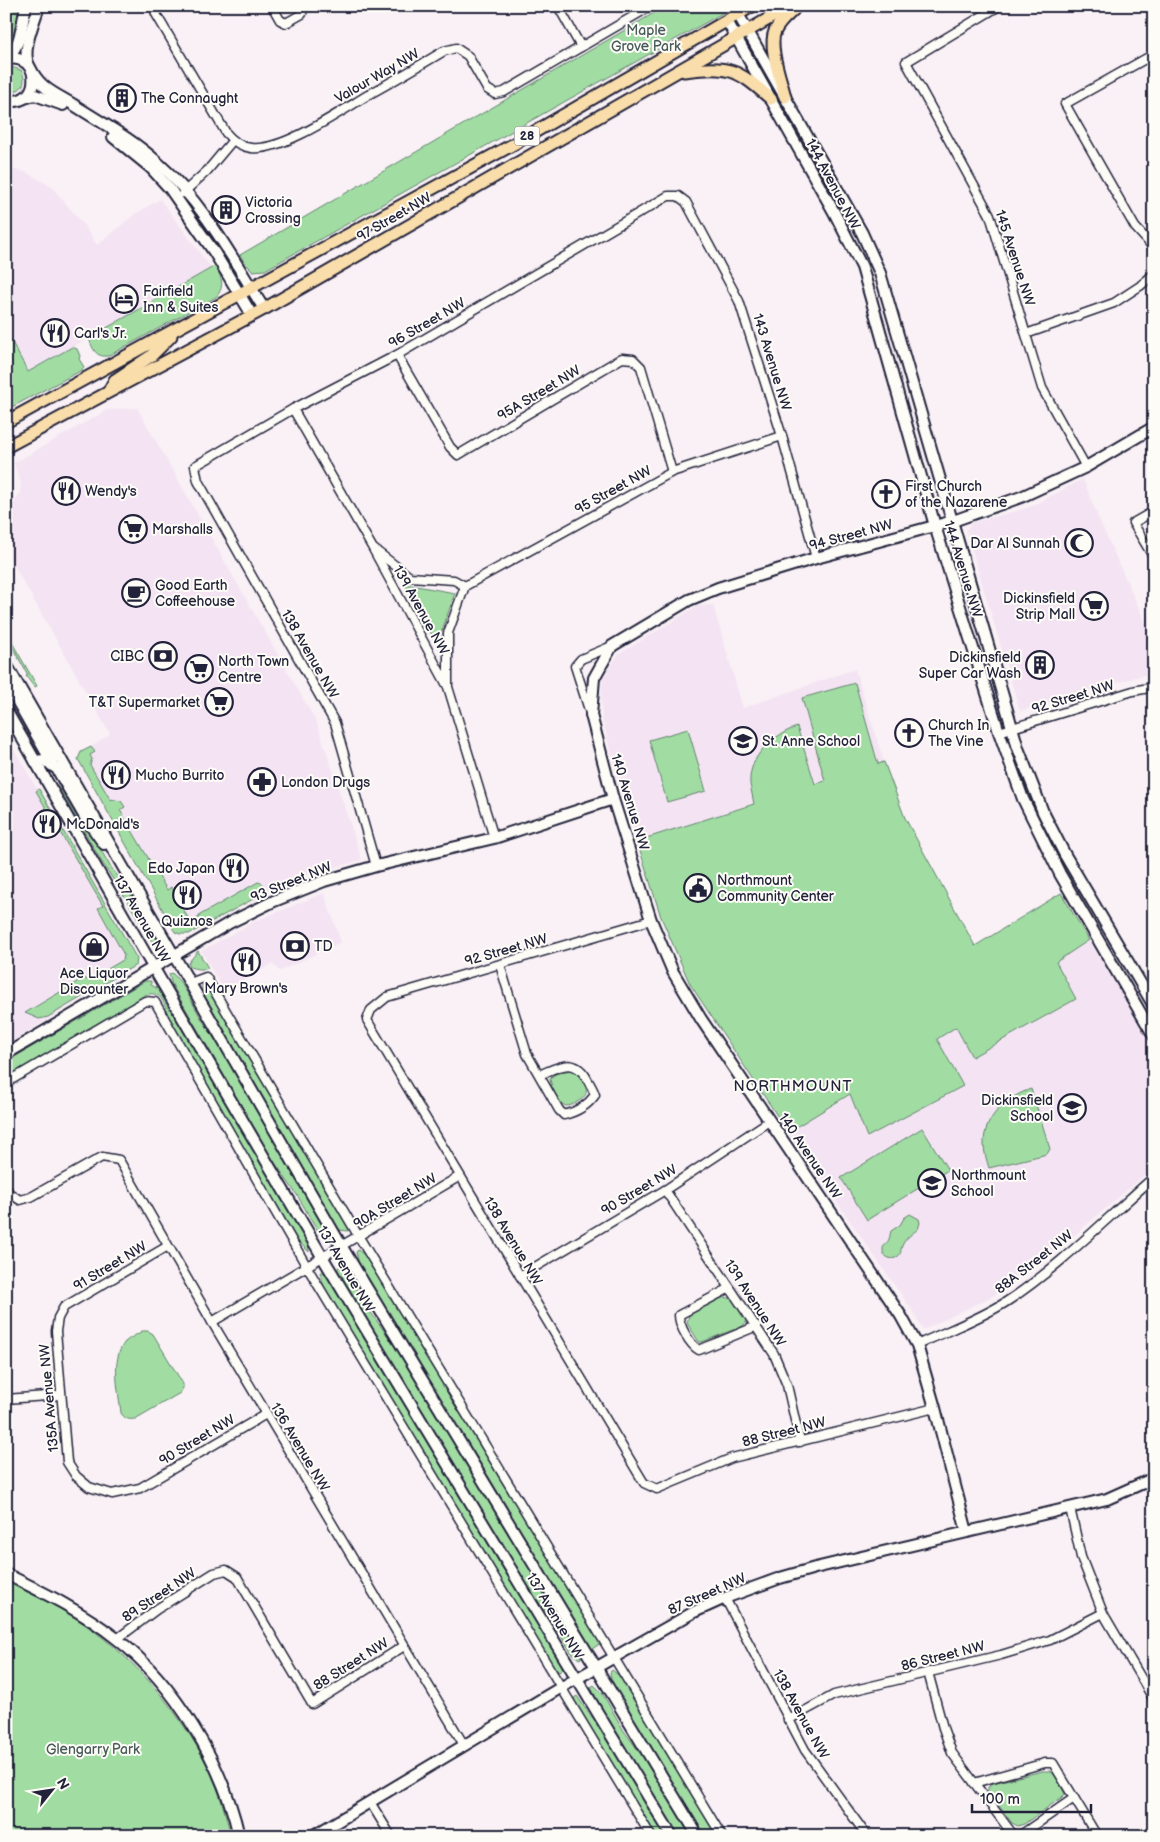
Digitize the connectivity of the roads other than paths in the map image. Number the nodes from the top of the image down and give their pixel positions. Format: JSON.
{"nodes":[{"id":1,"x":26,"y":6,"type":"edge"},
{"id":2,"x":39,"y":6,"type":"edge"},
{"id":3,"x":154,"y":6,"type":"edge"},
{"id":4,"x":283,"y":6,"type":"edge"},
{"id":5,"x":303,"y":6,"type":"edge"},
{"id":6,"x":558,"y":6,"type":"edge"},
{"id":7,"x":651,"y":6,"type":"edge"},
{"id":8,"x":752,"y":6,"type":"edge"},
{"id":9,"x":791,"y":6,"type":"edge"},
{"id":10,"x":797,"y":6,"type":"edge"},
{"id":11,"x":999,"y":6,"type":"edge"},
{"id":12,"x":273,"y":9,"type":"edge"},
{"id":13,"x":738,"y":14,"type":"junction"},
{"id":14,"x":727,"y":21,"type":"junction"},
{"id":15,"x":748,"y":32,"type":"junction"},
{"id":16,"x":737,"y":38,"type":"junction"},
{"id":17,"x":581,"y":47,"type":"junction"},
{"id":18,"x":1154,"y":54,"type":"edge"},
{"id":19,"x":6,"y":59,"type":"edge"},
{"id":20,"x":31,"y":70,"type":"junction"},
{"id":21,"x":678,"y":72,"type":"junction"},
{"id":22,"x":785,"y":97,"type":"junction"},
{"id":23,"x":24,"y":98,"type":"junction"},
{"id":24,"x":771,"y":99,"type":"junction"},
{"id":25,"x":6,"y":100,"type":"edge"},
{"id":26,"x":233,"y":140,"type":"junction"},
{"id":27,"x":181,"y":194,"type":"junction"},
{"id":28,"x":668,"y":196,"type":"joint"},
{"id":29,"x":1154,"y":248,"type":"edge"},
{"id":30,"x":1154,"y":274,"type":"edge"},
{"id":31,"x":251,"y":288,"type":"junction"},
{"id":32,"x":240,"y":294,"type":"junction"},
{"id":33,"x":264,"y":309,"type":"junction"},
{"id":34,"x":252,"y":315,"type":"junction"},
{"id":35,"x":181,"y":326,"type":"junction"},
{"id":36,"x":1026,"y":334,"type":"junction"},
{"id":37,"x":397,"y":354,"type":"junction"},
{"id":38,"x":109,"y":391,"type":"junction"},
{"id":39,"x":293,"y":408,"type":"junction"},
{"id":40,"x":28,"y":410,"type":"junction"},
{"id":41,"x":6,"y":422,"type":"edge"},
{"id":42,"x":1154,"y":426,"type":"edge"},
{"id":43,"x":6,"y":430,"type":"edge"},
{"id":44,"x":782,"y":436,"type":"junction"},
{"id":45,"x":6,"y":447,"type":"edge"},
{"id":46,"x":195,"y":466,"type":"joint"},
{"id":47,"x":1086,"y":467,"type":"junction"},
{"id":48,"x":672,"y":472,"type":"junction"},
{"id":49,"x":1154,"y":511,"type":"edge"},
{"id":50,"x":953,"y":521,"type":"junction"},
{"id":51,"x":936,"y":526,"type":"junction"},
{"id":52,"x":372,"y":547,"type":"junction"},
{"id":53,"x":816,"y":558,"type":"junction"},
{"id":54,"x":1154,"y":558,"type":"edge"},
{"id":55,"x":465,"y":586,"type":"junction"},
{"id":56,"x":612,"y":646,"type":"junction"},
{"id":57,"x":6,"y":664,"type":"edge"},
{"id":58,"x":6,"y":681,"type":"edge"},
{"id":59,"x":448,"y":687,"type":"junction"},
{"id":60,"x":1154,"y":687,"type":"edge"},
{"id":61,"x":6,"y":710,"type":"edge"},
{"id":62,"x":590,"y":715,"type":"junction"},
{"id":63,"x":1012,"y":728,"type":"junction"},
{"id":64,"x":999,"y":732,"type":"junction"},
{"id":65,"x":61,"y":759,"type":"junction"},
{"id":66,"x":35,"y":760,"type":"junction"},
{"id":67,"x":613,"y":800,"type":"junction"},
{"id":68,"x":494,"y":838,"type":"junction"},
{"id":69,"x":376,"y":866,"type":"junction"},
{"id":70,"x":133,"y":883,"type":"junction"},
{"id":71,"x":651,"y":920,"type":"junction"},
{"id":72,"x":174,"y":955,"type":"junction"},
{"id":73,"x":500,"y":965,"type":"junction"},
{"id":74,"x":153,"y":967,"type":"junction"},
{"id":75,"x":190,"y":983,"type":"junction"},
{"id":76,"x":1154,"y":1006,"type":"edge"},
{"id":77,"x":371,"y":1010,"type":"joint"},
{"id":78,"x":1154,"y":1036,"type":"edge"},
{"id":79,"x":6,"y":1054,"type":"edge"},
{"id":80,"x":539,"y":1075,"type":"junction"},
{"id":81,"x":6,"y":1083,"type":"edge"},
{"id":82,"x":769,"y":1121,"type":"junction"},
{"id":83,"x":460,"y":1176,"type":"junction"},
{"id":84,"x":1154,"y":1178,"type":"edge"},
{"id":85,"x":8,"y":1190,"type":"edge"},
{"id":86,"x":665,"y":1190,"type":"junction"},
{"id":87,"x":359,"y":1237,"type":"junction"},
{"id":88,"x":168,"y":1246,"type":"junction"},
{"id":89,"x":342,"y":1247,"type":"junction"},
{"id":90,"x":323,"y":1258,"type":"junction"},
{"id":91,"x":307,"y":1268,"type":"junction"},
{"id":92,"x":520,"y":1276,"type":"junction"},
{"id":93,"x":730,"y":1288,"type":"junction"},
{"id":94,"x":64,"y":1307,"type":"joint"},
{"id":95,"x":212,"y":1322,"type":"junction"},
{"id":96,"x":757,"y":1326,"type":"junction"},
{"id":97,"x":916,"y":1345,"type":"junction"},
{"id":98,"x":60,"y":1395,"type":"junction"},
{"id":99,"x":6,"y":1399,"type":"edge"},
{"id":100,"x":935,"y":1408,"type":"junction"},
{"id":101,"x":266,"y":1414,"type":"junction"},
{"id":102,"x":800,"y":1442,"type":"junction"},
{"id":103,"x":1154,"y":1478,"type":"edge"},
{"id":104,"x":644,"y":1483,"type":"joint"},
{"id":105,"x":140,"y":1488,"type":"joint"},
{"id":106,"x":1070,"y":1508,"type":"junction"},
{"id":107,"x":967,"y":1532,"type":"junction"},
{"id":108,"x":6,"y":1574,"type":"edge"},
{"id":109,"x":725,"y":1598,"type":"junction"},
{"id":110,"x":1103,"y":1612,"type":"junction"},
{"id":111,"x":117,"y":1639,"type":"junction"},
{"id":112,"x":404,"y":1646,"type":"junction"},
{"id":113,"x":614,"y":1658,"type":"junction"},
{"id":114,"x":596,"y":1668,"type":"junction"},
{"id":115,"x":928,"y":1672,"type":"junction"},
{"id":116,"x":577,"y":1679,"type":"junction"},
{"id":117,"x":560,"y":1688,"type":"junction"},
{"id":118,"x":1154,"y":1700,"type":"edge"},
{"id":119,"x":312,"y":1704,"type":"joint"},
{"id":120,"x":788,"y":1720,"type":"junction"},
{"id":121,"x":464,"y":1745,"type":"junction"},
{"id":122,"x":974,"y":1783,"type":"junction"},
{"id":123,"x":1074,"y":1798,"type":"junction"},
{"id":124,"x":370,"y":1802,"type":"junction"},
{"id":125,"x":1018,"y":1835,"type":"edge"},
{"id":126,"x":239,"y":1836,"type":"edge"},
{"id":127,"x":313,"y":1836,"type":"edge"},
{"id":128,"x":391,"y":1836,"type":"edge"},
{"id":129,"x":651,"y":1836,"type":"edge"},
{"id":130,"x":672,"y":1836,"type":"edge"},
{"id":131,"x":698,"y":1836,"type":"edge"},
{"id":132,"x":722,"y":1836,"type":"edge"},
{"id":133,"x":867,"y":1836,"type":"edge"},
{"id":134,"x":1096,"y":1836,"type":"edge"}],
"edges":[{"from":1,"to":19,"type":"street"},
{"from":2,"to":20,"type":"street"},
{"from":3,"to":26,"type":"street"},
{"from":4,"to":12,"type":"street"},
{"from":5,"to":12,"type":"street"},
{"from":6,"to":17,"type":"street"},
{"from":7,"to":17,"type":"street","name":"Valour Way NW"},
{"from":8,"to":13,"type":"main road","name":"97 Street NW"},
{"from":9,"to":15,"type":"main road","name":"97 Street NW"},
{"from":10,"to":22,"type":"main road"},
{"from":11,"to":36,"type":"street","name":"145 Avenue NW"},
{"from":13,"to":14,"type":"main road","name":"97 Street NW","number":"28"},
{"from":13,"to":15,"type":"street","name":"144 Avenue NW"},
{"from":14,"to":16,"type":"street","name":"144 Avenue NW"},
{"from":14,"to":31,"type":"main road","name":"97 Street NW","number":"28"},
{"from":15,"to":16,"type":"main road","name":"97 Street NW"},
{"from":15,"to":22,"type":"street","name":"144 Avenue NW"},
{"from":16,"to":21,"type":"main road","name":"97 Street NW"},
{"from":16,"to":24,"type":"street","name":"144 Avenue NW"},
{"from":17,"to":26,"type":"street","name":"Valour Way NW"},
{"from":18,"to":29,"type":"street"},
{"from":19,"to":20,"type":"street"},
{"from":20,"to":23,"type":"street"},
{"from":20,"to":27,"type":"street"},
{"from":21,"to":24,"type":"main road"},
{"from":21,"to":33,"type":"main road","name":"97 Street NW","number":"28"},
{"from":22,"to":50,"type":"street","name":"144 Avenue NW"},
{"from":23,"to":25,"type":"street"},
{"from":23,"to":27,"type":"street"},
{"from":24,"to":51,"type":"street","name":"144 Avenue NW"},
{"from":26,"to":27,"type":"street"},
{"from":27,"to":31,"type":"street"},
{"from":27,"to":32,"type":"street"},
{"from":28,"to":37,"type":"street","name":"96 Street NW"},
{"from":28,"to":44,"type":"street","name":"143 Avenue NW"},
{"from":30,"to":36,"type":"street"},
{"from":31,"to":32,"type":"main road","name":"97 Street NW"},
{"from":31,"to":33,"type":"street"},
{"from":32,"to":34,"type":"street"},
{"from":32,"to":35,"type":"main road","name":"97 Street NW"},
{"from":33,"to":34,"type":"main road","name":"97 Street NW"},
{"from":34,"to":38,"type":"main road","name":"97 Street NW"},
{"from":35,"to":38,"type":"main road"},
{"from":35,"to":40,"type":"main road","name":"97 Street NW"},
{"from":36,"to":47,"type":"street","name":"145 Avenue NW"},
{"from":37,"to":39,"type":"street","name":"96 Street NW"},
{"from":37,"to":48,"type":"street","name":"95A Street NW"},
{"from":38,"to":45,"type":"main road","name":"97 Street NW"},
{"from":39,"to":46,"type":"street","name":"96 Street NW"},
{"from":39,"to":52,"type":"street","name":"139 Avenue NW"},
{"from":40,"to":41,"type":"main road","name":"97 Street NW"},
{"from":40,"to":43,"type":"main road"},
{"from":42,"to":47,"type":"street","name":"94 Street NW"},
{"from":44,"to":48,"type":"street","name":"95 Street NW"},
{"from":44,"to":53,"type":"street","name":"143 Avenue NW"},
{"from":46,"to":69,"type":"street","name":"138 Avenue NW"},
{"from":47,"to":50,"type":"street","name":"94 Street NW"},
{"from":48,"to":55,"type":"street","name":"95 Street NW"},
{"from":49,"to":54,"type":"street"},
{"from":50,"to":51,"type":"street","name":"94 Street NW"},
{"from":50,"to":63,"type":"street","name":"144 Avenue NW"},
{"from":51,"to":53,"type":"street","name":"94 Street NW"},
{"from":51,"to":64,"type":"street","name":"144 Avenue NW"},
{"from":52,"to":55,"type":"street"},
{"from":52,"to":59,"type":"street","name":"139 Avenue NW"},
{"from":53,"to":56,"type":"street","name":"94 Street NW"},
{"from":55,"to":59,"type":"street"},
{"from":56,"to":62,"type":"street","name":"94 Street NW"},
{"from":56,"to":62,"type":"street","name":"94 Street NW"},
{"from":57,"to":65,"type":"street","name":"137 Avenue NW"},
{"from":58,"to":65,"type":"street"},
{"from":59,"to":68,"type":"street","name":"139 Avenue NW"},
{"from":60,"to":63,"type":"street","name":"92 Street NW"},
{"from":61,"to":66,"type":"street","name":"137 Avenue NW"},
{"from":62,"to":67,"type":"street","name":"140 Avenue NW"},
{"from":63,"to":64,"type":"street","name":"92 Street NW"},
{"from":63,"to":76,"type":"street","name":"144 Avenue NW"},
{"from":64,"to":78,"type":"street","name":"144 Avenue NW"},
{"from":65,"to":70,"type":"street","name":"137 Avenue NW"},
{"from":66,"to":70,"type":"street"},
{"from":66,"to":74,"type":"street","name":"137 Avenue NW"},
{"from":67,"to":68,"type":"street","name":"93 Street NW"},
{"from":67,"to":71,"type":"street","name":"140 Avenue NW"},
{"from":68,"to":69,"type":"street","name":"93 Street NW"},
{"from":69,"to":72,"type":"street","name":"93 Street NW"},
{"from":70,"to":72,"type":"street","name":"137 Avenue NW"},
{"from":71,"to":73,"type":"street","name":"92 Street NW"},
{"from":71,"to":82,"type":"street","name":"140 Avenue NW"},
{"from":72,"to":74,"type":"street","name":"93 Street NW"},
{"from":72,"to":75,"type":"street","name":"137 Avenue NW"},
{"from":73,"to":77,"type":"street","name":"92 Street NW"},
{"from":73,"to":80,"type":"street"},
{"from":74,"to":79,"type":"street","name":"93 Street NW"},
{"from":74,"to":90,"type":"street","name":"137 Avenue NW"},
{"from":75,"to":87,"type":"street","name":"137 Avenue NW"},
{"from":75,"to":89,"type":"street","name":"137 Avenue NW"},
{"from":77,"to":83,"type":"street","name":"138 Avenue NW"},
{"from":80,"to":80,"type":"street"},
{"from":81,"to":91,"type":"street"},
{"from":82,"to":86,"type":"street","name":"90 Street NW"},
{"from":82,"to":97,"type":"street","name":"140 Avenue NW"},
{"from":83,"to":87,"type":"street","name":"90A Street NW"},
{"from":83,"to":92,"type":"street","name":"138 Avenue NW"},
{"from":84,"to":97,"type":"street","name":"88A Street NW"},
{"from":85,"to":88,"type":"street","name":"136 Avenue NW"},
{"from":86,"to":92,"type":"street","name":"90 Street NW"},
{"from":86,"to":93,"type":"street","name":"139 Avenue NW"},
{"from":87,"to":89,"type":"street","name":"90A Street NW"},
{"from":87,"to":113,"type":"street","name":"137 Avenue NW"},
{"from":88,"to":94,"type":"street","name":"91 Street NW"},
{"from":88,"to":95,"type":"street","name":"136 Avenue NW"},
{"from":89,"to":90,"type":"street","name":"90A Street NW"},
{"from":89,"to":114,"type":"street","name":"137 Avenue NW"},
{"from":90,"to":91,"type":"street","name":"90A Street NW"},
{"from":90,"to":116,"type":"street","name":"137 Avenue NW"},
{"from":91,"to":95,"type":"street","name":"90A Street NW"},
{"from":91,"to":117,"type":"street"},
{"from":92,"to":104,"type":"street","name":"138 Avenue NW"},
{"from":93,"to":96,"type":"street","name":"139 Avenue NW"},
{"from":93,"to":96,"type":"street"},
{"from":94,"to":98,"type":"street","name":"135A Avenue NW"},
{"from":95,"to":101,"type":"street","name":"136 Avenue NW"},
{"from":96,"to":102,"type":"street","name":"139 Avenue NW"},
{"from":97,"to":100,"type":"street","name":"140 Avenue NW"},
{"from":98,"to":99,"type":"street"},
{"from":98,"to":105,"type":"street","name":"135A Avenue NW"},
{"from":100,"to":102,"type":"street","name":"88 Street NW"},
{"from":100,"to":107,"type":"street","name":"140 Avenue NW"},
{"from":101,"to":105,"type":"street","name":"90 Street NW"},
{"from":101,"to":112,"type":"street","name":"136 Avenue NW"},
{"from":102,"to":104,"type":"street","name":"88 Street NW"},
{"from":103,"to":106,"type":"street","name":"87 Street NW"},
{"from":106,"to":107,"type":"street","name":"87 Street NW"},
{"from":106,"to":110,"type":"street"},
{"from":107,"to":109,"type":"street","name":"87 Street NW"},
{"from":108,"to":111,"type":"street"},
{"from":109,"to":113,"type":"street","name":"87 Street NW"},
{"from":109,"to":120,"type":"street","name":"138 Avenue NW"},
{"from":110,"to":115,"type":"street","name":"86 Street NW"},
{"from":110,"to":118,"type":"street"},
{"from":111,"to":119,"type":"street","name":"89 Street NW"},
{"from":111,"to":126,"type":"street"},
{"from":112,"to":119,"type":"street","name":"88 Street NW"},
{"from":112,"to":121,"type":"street","name":"136 Avenue NW"},
{"from":113,"to":114,"type":"street","name":"87 Street NW"},
{"from":113,"to":132,"type":"street","name":"137 Avenue NW"},
{"from":114,"to":116,"type":"street","name":"87 Street NW"},
{"from":114,"to":131,"type":"street","name":"137 Avenue NW"},
{"from":115,"to":120,"type":"street","name":"86 Street NW"},
{"from":115,"to":122,"type":"street"},
{"from":116,"to":117,"type":"street","name":"87 Street NW"},
{"from":116,"to":130,"type":"street","name":"137 Avenue NW"},
{"from":117,"to":121,"type":"street","name":"87 Street NW"},
{"from":117,"to":129,"type":"street"},
{"from":120,"to":133,"type":"street","name":"138 Avenue NW"},
{"from":121,"to":124,"type":"street","name":"87 Street NW"},
{"from":122,"to":123,"type":"street"},
{"from":122,"to":125,"type":"street"},
{"from":123,"to":125,"type":"street"},
{"from":123,"to":134,"type":"street"},
{"from":124,"to":127,"type":"street","name":"87 Street NW"},
{"from":124,"to":128,"type":"street"}]}
